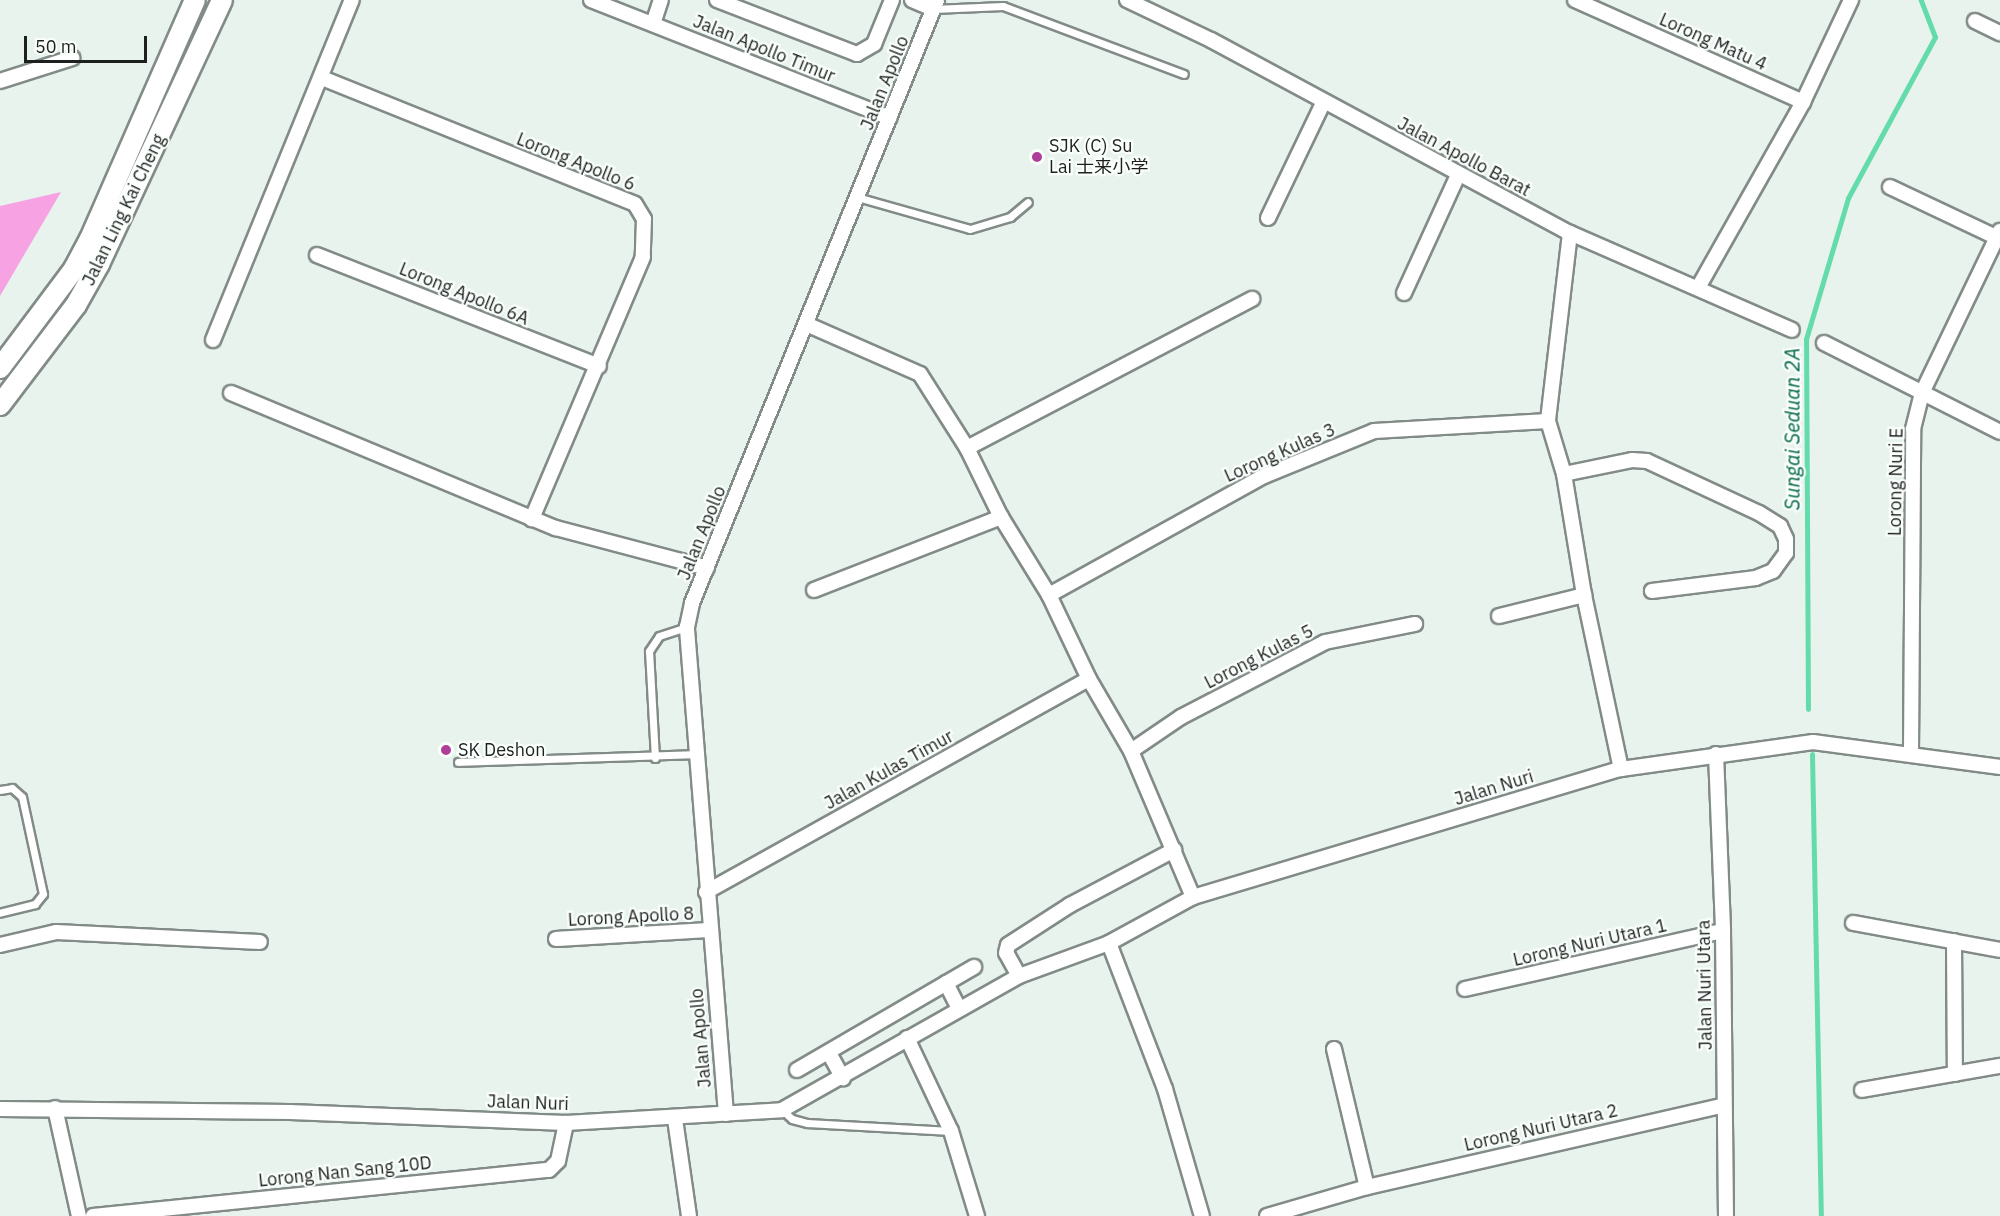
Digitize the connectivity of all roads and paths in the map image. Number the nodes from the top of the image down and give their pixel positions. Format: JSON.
{"nodes":[{"id":1,"x":195,"y":0,"type":"edge"},
{"id":2,"x":222,"y":0,"type":"edge"},
{"id":3,"x":352,"y":0,"type":"edge"},
{"id":4,"x":591,"y":0,"type":"edge"},
{"id":5,"x":662,"y":0,"type":"edge"},
{"id":6,"x":717,"y":0,"type":"edge"},
{"id":7,"x":892,"y":0,"type":"edge"},
{"id":8,"x":912,"y":0,"type":"edge"},
{"id":9,"x":1127,"y":0,"type":"edge"},
{"id":10,"x":1575,"y":0,"type":"edge"},
{"id":11,"x":1851,"y":0,"type":"edge"},
{"id":12,"x":935,"y":5,"type":"edge"},
{"id":13,"x":1976,"y":21,"type":"dead end"},
{"id":14,"x":653,"y":24,"type":"junction"},
{"id":15,"x":2000,"y":33,"type":"edge"},
{"id":16,"x":72,"y":58,"type":"dead end"},
{"id":17,"x":1184,"y":74,"type":"dead end"},
{"id":18,"x":322,"y":78,"type":"junction"},
{"id":19,"x":0,"y":81,"type":"edge"},
{"id":20,"x":1803,"y":102,"type":"junction"},
{"id":21,"x":1323,"y":103,"type":"junction"},
{"id":22,"x":890,"y":118,"type":"junction"},
{"id":23,"x":1458,"y":175,"type":"junction"},
{"id":24,"x":1890,"y":187,"type":"dead end"},
{"id":25,"x":857,"y":197,"type":"junction"},
{"id":26,"x":1028,"y":202,"type":"dead end"},
{"id":27,"x":1268,"y":218,"type":"dead end"},
{"id":28,"x":1570,"y":233,"type":"junction"},
{"id":29,"x":1999,"y":236,"type":"edge"},
{"id":30,"x":317,"y":255,"type":"dead end"},
{"id":31,"x":1700,"y":286,"type":"junction"},
{"id":32,"x":1404,"y":293,"type":"dead end"},
{"id":33,"x":1252,"y":299,"type":"dead end"},
{"id":34,"x":806,"y":324,"type":"junction"},
{"id":35,"x":1792,"y":330,"type":"dead end"},
{"id":36,"x":213,"y":340,"type":"dead end"},
{"id":37,"x":1824,"y":343,"type":"dead end"},
{"id":38,"x":599,"y":366,"type":"junction"},
{"id":39,"x":0,"y":368,"type":"edge"},
{"id":40,"x":231,"y":393,"type":"dead end"},
{"id":41,"x":1922,"y":393,"type":"junction"},
{"id":42,"x":0,"y":405,"type":"edge"},
{"id":43,"x":1548,"y":421,"type":"junction"},
{"id":44,"x":2000,"y":432,"type":"edge"},
{"id":45,"x":967,"y":448,"type":"junction"},
{"id":46,"x":1564,"y":474,"type":"junction"},
{"id":47,"x":1001,"y":517,"type":"junction"},
{"id":48,"x":532,"y":519,"type":"junction"},
{"id":49,"x":707,"y":568,"type":"junction"},
{"id":50,"x":814,"y":590,"type":"dead end"},
{"id":51,"x":1652,"y":591,"type":"dead end"},
{"id":52,"x":1049,"y":595,"type":"junction"},
{"id":53,"x":1584,"y":596,"type":"junction"},
{"id":54,"x":1499,"y":616,"type":"dead end"},
{"id":55,"x":1415,"y":624,"type":"dead end"},
{"id":56,"x":687,"y":627,"type":"junction"},
{"id":57,"x":1089,"y":680,"type":"junction"},
{"id":58,"x":1131,"y":751,"type":"junction"},
{"id":59,"x":1911,"y":752,"type":"junction"},
{"id":60,"x":696,"y":754,"type":"junction"},
{"id":61,"x":1716,"y":754,"type":"junction"},
{"id":62,"x":655,"y":758,"type":"junction"},
{"id":63,"x":458,"y":762,"type":"dead end"},
{"id":64,"x":2000,"y":767,"type":"edge"},
{"id":65,"x":1621,"y":769,"type":"junction"},
{"id":66,"x":0,"y":790,"type":"edge"},
{"id":67,"x":1174,"y":850,"type":"junction"},
{"id":68,"x":706,"y":892,"type":"junction"},
{"id":69,"x":1193,"y":897,"type":"junction"},
{"id":70,"x":0,"y":914,"type":"edge"},
{"id":71,"x":1853,"y":923,"type":"dead end"},
{"id":72,"x":709,"y":930,"type":"junction"},
{"id":73,"x":1723,"y":931,"type":"junction"},
{"id":74,"x":556,"y":939,"type":"dead end"},
{"id":75,"x":1954,"y":941,"type":"junction"},
{"id":76,"x":260,"y":942,"type":"dead end"},
{"id":77,"x":1109,"y":942,"type":"junction"},
{"id":78,"x":0,"y":945,"type":"edge"},
{"id":79,"x":2000,"y":950,"type":"edge"},
{"id":80,"x":974,"y":967,"type":"dead end"},
{"id":81,"x":1019,"y":976,"type":"junction"},
{"id":82,"x":946,"y":983,"type":"junction"},
{"id":83,"x":1465,"y":989,"type":"dead end"},
{"id":84,"x":959,"y":1009,"type":"junction"},
{"id":85,"x":907,"y":1038,"type":"junction"},
{"id":86,"x":1334,"y":1050,"type":"dead end"},
{"id":87,"x":829,"y":1053,"type":"junction"},
{"id":88,"x":2000,"y":1066,"type":"edge"},
{"id":89,"x":797,"y":1070,"type":"dead end"},
{"id":90,"x":1955,"y":1074,"type":"junction"},
{"id":91,"x":843,"y":1078,"type":"junction"},
{"id":92,"x":1862,"y":1090,"type":"dead end"},
{"id":93,"x":1724,"y":1105,"type":"junction"},
{"id":94,"x":55,"y":1108,"type":"junction"},
{"id":95,"x":0,"y":1109,"type":"edge"},
{"id":96,"x":782,"y":1110,"type":"junction"},
{"id":97,"x":726,"y":1114,"type":"junction"},
{"id":98,"x":675,"y":1119,"type":"junction"},
{"id":99,"x":566,"y":1123,"type":"junction"},
{"id":100,"x":951,"y":1131,"type":"junction"},
{"id":101,"x":1367,"y":1187,"type":"junction"},
{"id":102,"x":79,"y":1216,"type":"edge"},
{"id":103,"x":93,"y":1216,"type":"edge"},
{"id":104,"x":689,"y":1216,"type":"edge"},
{"id":105,"x":977,"y":1216,"type":"edge"},
{"id":106,"x":1202,"y":1216,"type":"edge"},
{"id":107,"x":1267,"y":1216,"type":"edge"},
{"id":108,"x":1726,"y":1216,"type":"edge"}],
"edges":[{"from":1,"to":39,"type":"street","name":"Jalan Ling Kai Cheng"},
{"from":2,"to":42,"type":"street","name":"Jalan Ling Kai Cheng"},
{"from":3,"to":18,"type":"street"},
{"from":4,"to":14,"type":"street","name":"Jalan Apollo Timur"},
{"from":5,"to":14,"type":"street"},
{"from":6,"to":7,"type":"street"},
{"from":8,"to":12,"type":"street"},
{"from":9,"to":21,"type":"street","name":"Jalan Apollo Barat"},
{"from":10,"to":20,"type":"street","name":"Lorong Matu 4"},
{"from":11,"to":20,"type":"street"},
{"from":12,"to":17,"type":"lane"},
{"from":12,"to":22,"type":"street","name":"Jalan Apollo"},
{"from":13,"to":15,"type":"street"},
{"from":14,"to":22,"type":"street","name":"Jalan Apollo Timur"},
{"from":16,"to":19,"type":"street"},
{"from":18,"to":36,"type":"street"},
{"from":18,"to":38,"type":"street","name":"Lorong Apollo 6"},
{"from":20,"to":31,"type":"street"},
{"from":21,"to":23,"type":"street","name":"Jalan Apollo Barat"},
{"from":21,"to":27,"type":"street"},
{"from":22,"to":25,"type":"street","name":"Jalan Apollo"},
{"from":23,"to":28,"type":"street","name":"Jalan Apollo Barat"},
{"from":23,"to":32,"type":"street"},
{"from":24,"to":29,"type":"street"},
{"from":25,"to":26,"type":"lane"},
{"from":25,"to":34,"type":"street","name":"Jalan Apollo"},
{"from":28,"to":31,"type":"street","name":"Jalan Apollo Barat"},
{"from":28,"to":43,"type":"street"},
{"from":29,"to":41,"type":"street","name":"Lorong Nuri E"},
{"from":30,"to":38,"type":"street","name":"Lorong Apollo 6A"},
{"from":31,"to":35,"type":"street","name":"Jalan Apollo Barat"},
{"from":33,"to":45,"type":"street"},
{"from":34,"to":45,"type":"street"},
{"from":34,"to":49,"type":"street","name":"Jalan Apollo"},
{"from":37,"to":41,"type":"street"},
{"from":38,"to":48,"type":"street","name":"Lorong Apollo 6"},
{"from":40,"to":48,"type":"street"},
{"from":41,"to":44,"type":"street"},
{"from":41,"to":59,"type":"street","name":"Lorong Nuri E"},
{"from":43,"to":46,"type":"street"},
{"from":43,"to":52,"type":"street","name":"Lorong Kulas 3"},
{"from":45,"to":47,"type":"street"},
{"from":46,"to":51,"type":"street"},
{"from":46,"to":53,"type":"street"},
{"from":47,"to":50,"type":"street"},
{"from":47,"to":52,"type":"street"},
{"from":48,"to":49,"type":"street"},
{"from":49,"to":56,"type":"street","name":"Jalan Apollo"},
{"from":52,"to":57,"type":"street"},
{"from":53,"to":54,"type":"street"},
{"from":53,"to":65,"type":"street"},
{"from":55,"to":58,"type":"street","name":"Lorong Kulas 5"},
{"from":56,"to":60,"type":"street","name":"Jalan Apollo"},
{"from":56,"to":62,"type":"lane"},
{"from":57,"to":58,"type":"street"},
{"from":57,"to":68,"type":"street","name":"Jalan Kulas Timur"},
{"from":58,"to":67,"type":"street"},
{"from":59,"to":61,"type":"street","name":"Jalan Nuri"},
{"from":59,"to":64,"type":"street","name":"Jalan Nuri"},
{"from":60,"to":62,"type":"lane"},
{"from":60,"to":68,"type":"street","name":"Jalan Apollo"},
{"from":61,"to":65,"type":"street","name":"Jalan Nuri"},
{"from":61,"to":73,"type":"street","name":"Jalan Nuri Utara"},
{"from":62,"to":63,"type":"lane"},
{"from":65,"to":69,"type":"street","name":"Jalan Nuri"},
{"from":66,"to":70,"type":"lane"},
{"from":67,"to":69,"type":"street"},
{"from":67,"to":81,"type":"street"},
{"from":68,"to":72,"type":"street","name":"Jalan Apollo"},
{"from":69,"to":77,"type":"street","name":"Jalan Nuri"},
{"from":71,"to":75,"type":"street"},
{"from":72,"to":74,"type":"street","name":"Lorong Apollo 8"},
{"from":72,"to":97,"type":"street","name":"Jalan Apollo"},
{"from":73,"to":83,"type":"street","name":"Lorong Nuri Utara 1"},
{"from":73,"to":93,"type":"street","name":"Jalan Nuri Utara"},
{"from":75,"to":79,"type":"street"},
{"from":75,"to":90,"type":"street"},
{"from":76,"to":78,"type":"street"},
{"from":77,"to":81,"type":"street","name":"Jalan Nuri"},
{"from":77,"to":106,"type":"street"},
{"from":80,"to":82,"type":"street"},
{"from":81,"to":84,"type":"street","name":"Jalan Nuri"},
{"from":82,"to":84,"type":"street"},
{"from":82,"to":87,"type":"street"},
{"from":84,"to":85,"type":"street","name":"Jalan Nuri"},
{"from":85,"to":91,"type":"street","name":"Jalan Nuri"},
{"from":85,"to":100,"type":"street"},
{"from":86,"to":101,"type":"street"},
{"from":87,"to":89,"type":"street"},
{"from":87,"to":91,"type":"street"},
{"from":88,"to":90,"type":"street"},
{"from":90,"to":92,"type":"street"},
{"from":91,"to":96,"type":"street","name":"Jalan Nuri"},
{"from":93,"to":101,"type":"street","name":"Lorong Nuri Utara 2"},
{"from":93,"to":108,"type":"street","name":"Jalan Nuri Utara"},
{"from":94,"to":95,"type":"street","name":"Jalan Nuri"},
{"from":94,"to":99,"type":"street","name":"Jalan Nuri"},
{"from":94,"to":102,"type":"street"},
{"from":96,"to":97,"type":"street","name":"Jalan Nuri"},
{"from":96,"to":100,"type":"lane"},
{"from":97,"to":98,"type":"street","name":"Jalan Nuri"},
{"from":98,"to":99,"type":"street","name":"Jalan Nuri"},
{"from":98,"to":104,"type":"street"},
{"from":99,"to":103,"type":"street","name":"Lorong Nan Sang 10D"},
{"from":100,"to":105,"type":"street"},
{"from":101,"to":107,"type":"street","name":"Lorong Nuri Utara 2"}]}
